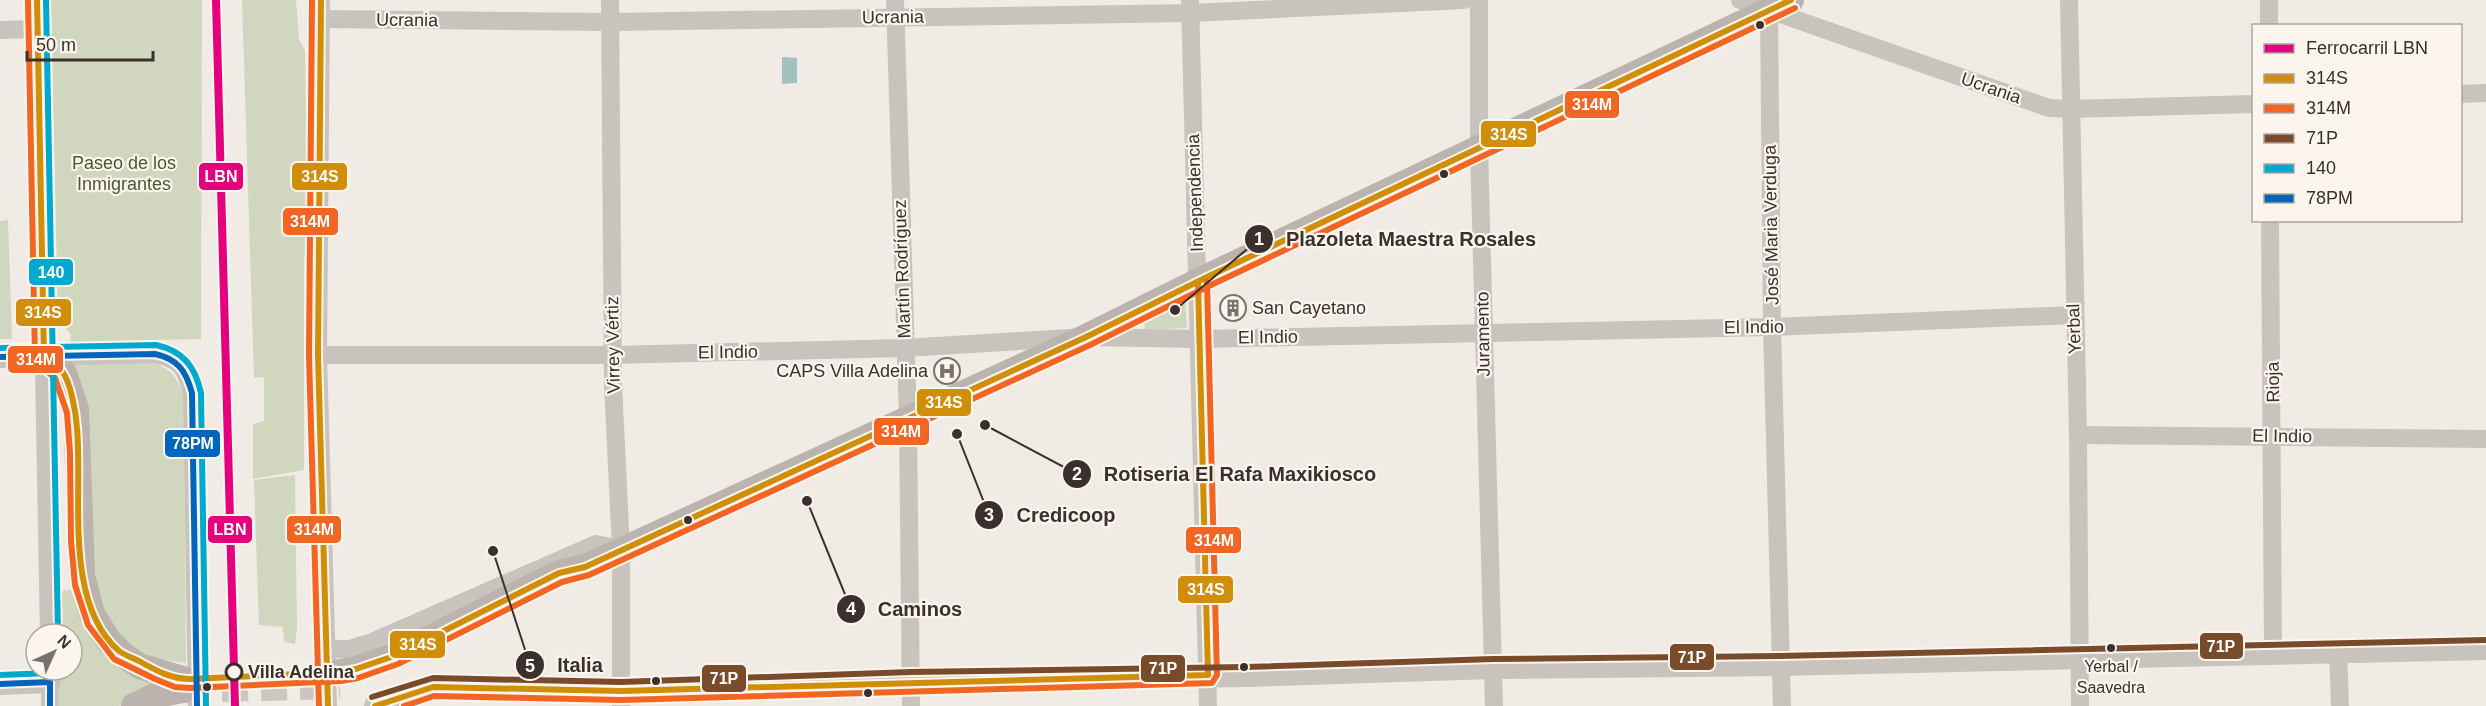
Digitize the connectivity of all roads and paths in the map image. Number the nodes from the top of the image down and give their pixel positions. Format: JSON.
{"nodes":[{"id":1,"x":37,"y":0,"type":"edge"},
{"id":2,"x":321,"y":0,"type":"edge"},
{"id":3,"x":610,"y":0,"type":"edge"},
{"id":4,"x":1464,"y":0,"type":"edge"},
{"id":5,"x":1479,"y":0,"type":"edge"},
{"id":6,"x":1740,"y":0,"type":"edge"},
{"id":7,"x":2069,"y":0,"type":"edge"},
{"id":8,"x":2269,"y":0,"type":"edge"},
{"id":9,"x":1776,"y":3,"type":"edge"},
{"id":10,"x":1190,"y":6,"type":"edge"},
{"id":11,"x":895,"y":9,"type":"edge"},
{"id":12,"x":322,"y":19,"type":"junction"},
{"id":13,"x":611,"y":22,"type":"junction"},
{"id":14,"x":2269,"y":24,"type":"edge"},
{"id":15,"x":37,"y":29,"type":"junction"},
{"id":16,"x":0,"y":30,"type":"edge"},
{"id":17,"x":2486,"y":93,"type":"edge"},
{"id":18,"x":2462,"y":94,"type":"edge"},
{"id":19,"x":2252,"y":104,"type":"edge"},
{"id":20,"x":2070,"y":110,"type":"junction"},
{"id":21,"x":1479,"y":148,"type":"junction"},
{"id":22,"x":2270,"y":222,"type":"edge"},
{"id":23,"x":1198,"y":282,"type":"junction"},
{"id":24,"x":2074,"y":315,"type":"junction"},
{"id":25,"x":1772,"y":327,"type":"junction"},
{"id":26,"x":1483,"y":333,"type":"junction"},
{"id":27,"x":1086,"y":337,"type":"junction"},
{"id":28,"x":1199,"y":339,"type":"junction"},
{"id":29,"x":904,"y":348,"type":"junction"},
{"id":30,"x":318,"y":355,"type":"junction"},
{"id":31,"x":613,"y":355,"type":"junction"},
{"id":32,"x":0,"y":357,"type":"edge"},
{"id":33,"x":44,"y":357,"type":"junction"},
{"id":34,"x":908,"y":420,"type":"junction"},
{"id":35,"x":2078,"y":435,"type":"junction"},
{"id":36,"x":2273,"y":436,"type":"junction"},
{"id":37,"x":2486,"y":439,"type":"edge"},
{"id":38,"x":621,"y":549,"type":"junction"},
{"id":39,"x":49,"y":622,"type":"edge"},
{"id":40,"x":326,"y":649,"type":"junction"},
{"id":41,"x":2486,"y":649,"type":"edge"},
{"id":42,"x":2273,"y":652,"type":"junction"},
{"id":43,"x":2338,"y":652,"type":"junction"},
{"id":44,"x":2080,"y":657,"type":"junction"},
{"id":45,"x":1780,"y":665,"type":"junction"},
{"id":46,"x":1493,"y":668,"type":"junction"},
{"id":47,"x":1208,"y":675,"type":"junction"},
{"id":48,"x":24,"y":680,"type":"edge"},
{"id":49,"x":911,"y":681,"type":"junction"},
{"id":50,"x":50,"y":682,"type":"edge"},
{"id":51,"x":0,"y":684,"type":"edge"},
{"id":52,"x":336,"y":688,"type":"edge"},
{"id":53,"x":187,"y":692,"type":"edge"},
{"id":54,"x":621,"y":698,"type":"edge"},
{"id":55,"x":51,"y":706,"type":"edge"},
{"id":56,"x":134,"y":706,"type":"edge"},
{"id":57,"x":375,"y":706,"type":"edge"},
{"id":58,"x":911,"y":706,"type":"edge"},
{"id":59,"x":1208,"y":706,"type":"edge"},
{"id":60,"x":1494,"y":706,"type":"edge"},
{"id":61,"x":1782,"y":706,"type":"edge"},
{"id":62,"x":2080,"y":706,"type":"edge"},
{"id":63,"x":2340,"y":706,"type":"edge"}],
"edges":[{"from":1,"to":15,"type":"street"},
{"from":2,"to":12,"type":"street"},
{"from":3,"to":13,"type":"street","name":"Virrey Vértiz"},
{"from":4,"to":10,"type":"street","name":"Ucrania"},
{"from":5,"to":21,"type":"street","name":"Juramento"},
{"from":6,"to":9,"type":"street","name":"Ucrania"},
{"from":7,"to":20,"type":"street","name":"Yerbal"},
{"from":8,"to":14,"type":"street"},
{"from":9,"to":20,"type":"street","name":"Ucrania"},
{"from":9,"to":21,"type":"main road"},
{"from":9,"to":25,"type":"street","name":"José Maria Verduga"},
{"from":10,"to":11,"type":"street","name":"Ucrania"},
{"from":10,"to":23,"type":"street","name":"Independencia"},
{"from":11,"to":13,"type":"street","name":"Ucrania"},
{"from":11,"to":29,"type":"street","name":"Martín Rodríguez"},
{"from":12,"to":13,"type":"street","name":"Ucrania"},
{"from":12,"to":30,"type":"street"},
{"from":13,"to":31,"type":"street","name":"Virrey Vértiz"},
{"from":15,"to":16,"type":"street"},
{"from":15,"to":33,"type":"street"},
{"from":17,"to":18,"type":"street"},
{"from":19,"to":20,"type":"street","name":"Ucrania"},
{"from":20,"to":24,"type":"street","name":"Yerbal"},
{"from":21,"to":23,"type":"main road"},
{"from":21,"to":26,"type":"street","name":"Juramento"},
{"from":22,"to":36,"type":"street","name":"Rioja"},
{"from":23,"to":27,"type":"main road"},
{"from":23,"to":28,"type":"street","name":"Independencia"},
{"from":24,"to":25,"type":"street","name":"El Indio"},
{"from":24,"to":35,"type":"street","name":"Yerbal"},
{"from":25,"to":26,"type":"street","name":"El Indio"},
{"from":25,"to":45,"type":"street","name":"José Maria Verduga"},
{"from":26,"to":28,"type":"street","name":"El Indio"},
{"from":26,"to":46,"type":"street","name":"Juramento"},
{"from":27,"to":28,"type":"street","name":"El Indio"},
{"from":27,"to":29,"type":"street","name":"El Indio"},
{"from":27,"to":34,"type":"main road"},
{"from":28,"to":47,"type":"street","name":"Independencia"},
{"from":29,"to":31,"type":"street","name":"El Indio"},
{"from":29,"to":34,"type":"street","name":"Martín Rodríguez"},
{"from":30,"to":31,"type":"street","name":"El Indio"},
{"from":30,"to":40,"type":"street"},
{"from":31,"to":38,"type":"street","name":"Virrey Vértiz"},
{"from":32,"to":33,"type":"street"},
{"from":33,"to":39,"type":"street"},
{"from":33,"to":53,"type":"main road"},
{"from":33,"to":53,"type":"street"},
{"from":34,"to":38,"type":"main road"},
{"from":34,"to":49,"type":"street","name":"Martín Rodríguez"},
{"from":35,"to":36,"type":"street","name":"El Indio"},
{"from":35,"to":44,"type":"street","name":"Yerbal"},
{"from":36,"to":37,"type":"street","name":"El Indio"},
{"from":36,"to":42,"type":"street","name":"Rioja"},
{"from":38,"to":40,"type":"street"},
{"from":38,"to":52,"type":"main road"},
{"from":38,"to":54,"type":"street","name":"Virrey Vértiz"},
{"from":40,"to":52,"type":"street"},
{"from":41,"to":43,"type":"street"},
{"from":42,"to":43,"type":"street"},
{"from":42,"to":44,"type":"street"},
{"from":43,"to":63,"type":"street"},
{"from":44,"to":45,"type":"street"},
{"from":44,"to":62,"type":"street","name":"Yerbal"},
{"from":45,"to":46,"type":"street"},
{"from":45,"to":61,"type":"street","name":"José Maria Verduga"},
{"from":46,"to":47,"type":"street"},
{"from":46,"to":60,"type":"street","name":"Juramento"},
{"from":47,"to":49,"type":"street"},
{"from":47,"to":59,"type":"street","name":"Independencia"},
{"from":48,"to":51,"type":"street"},
{"from":49,"to":54,"type":"street"},
{"from":49,"to":58,"type":"street","name":"Martín Rodríguez"},
{"from":50,"to":55,"type":"street"},
{"from":53,"to":56,"type":"main road"},
{"from":54,"to":57,"type":"street"}]}
